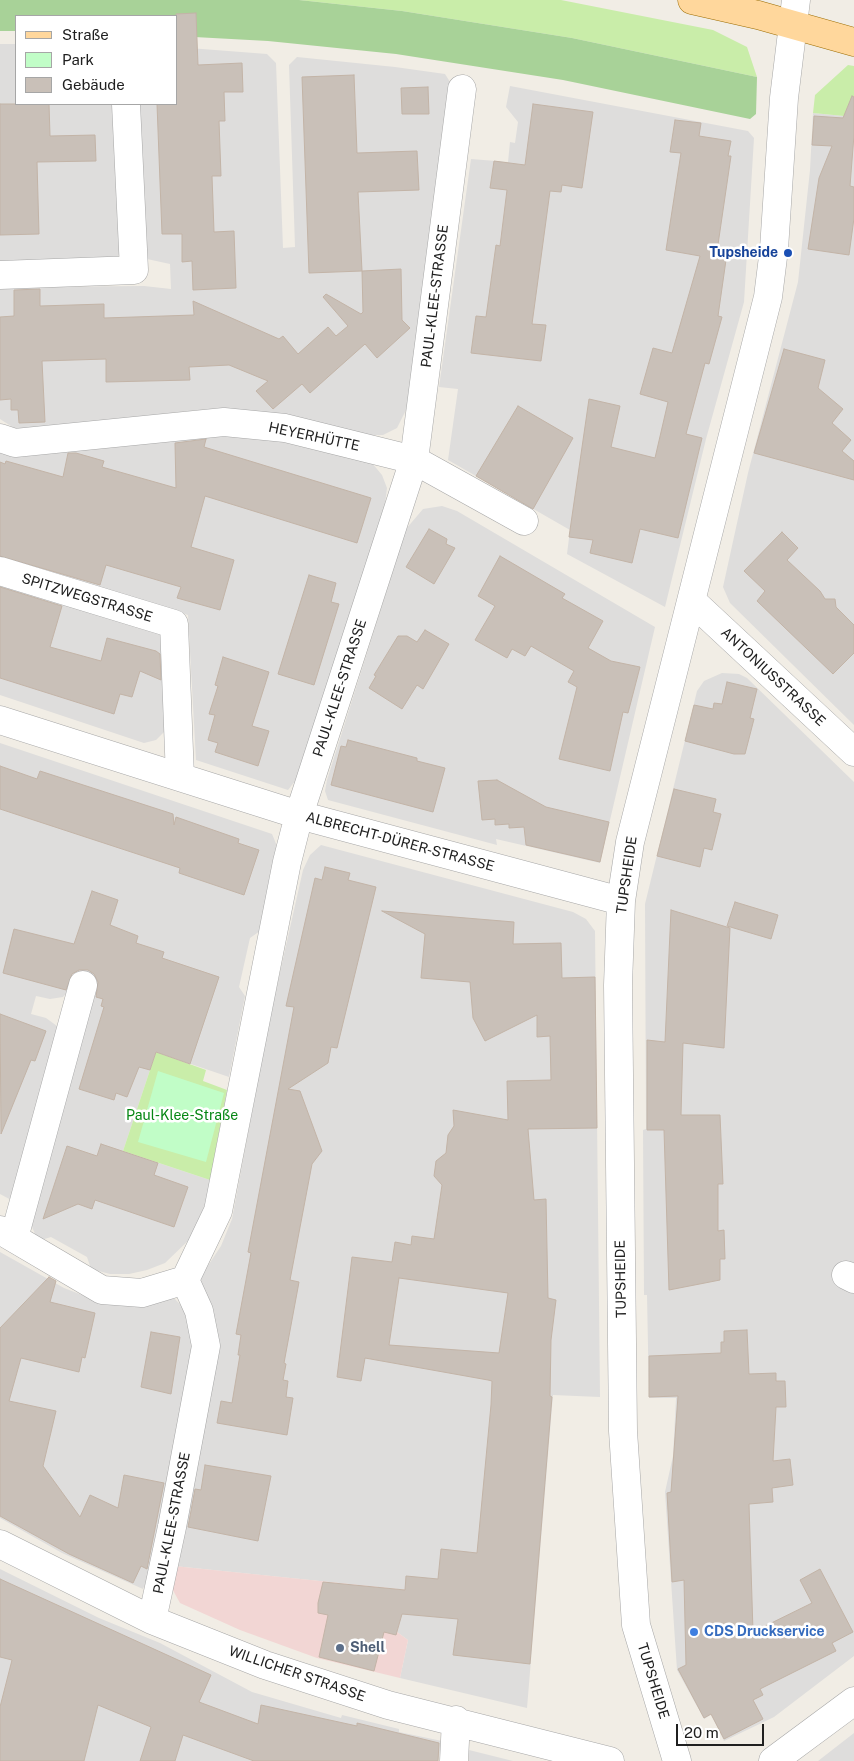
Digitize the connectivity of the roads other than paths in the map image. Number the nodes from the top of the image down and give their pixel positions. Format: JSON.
{"nodes":[{"id":1,"x":692,"y":0,"type":"edge"},
{"id":2,"x":794,"y":12,"type":"edge"},
{"id":3,"x":854,"y":42,"type":"edge"},
{"id":4,"x":462,"y":89,"type":"dead end"},
{"id":5,"x":126,"y":105,"type":"edge"},
{"id":6,"x":0,"y":275,"type":"edge"},
{"id":7,"x":0,"y":438,"type":"edge"},
{"id":8,"x":414,"y":460,"type":"junction"},
{"id":9,"x":524,"y":521,"type":"dead end"},
{"id":10,"x":0,"y":571,"type":"edge"},
{"id":11,"x":692,"y":601,"type":"junction"},
{"id":12,"x":0,"y":720,"type":"edge"},
{"id":13,"x":854,"y":752,"type":"edge"},
{"id":14,"x":180,"y":777,"type":"junction"},
{"id":15,"x":299,"y":815,"type":"junction"},
{"id":16,"x":621,"y":902,"type":"junction"},
{"id":17,"x":83,"y":986,"type":"dead end"},
{"id":18,"x":7,"y":1234,"type":"edge"},
{"id":19,"x":185,"y":1280,"type":"junction"},
{"id":20,"x":0,"y":1544,"type":"edge"},
{"id":21,"x":152,"y":1620,"type":"junction"},
{"id":22,"x":854,"y":1701,"type":"edge"},
{"id":23,"x":456,"y":1720,"type":"junction"},
{"id":24,"x":454,"y":1761,"type":"edge"},
{"id":25,"x":610,"y":1761,"type":"edge"},
{"id":26,"x":677,"y":1761,"type":"edge"},
{"id":27,"x":773,"y":1761,"type":"edge"}],
"edges":[{"from":1,"to":2,"type":"main road"},
{"from":2,"to":3,"type":"main road"},
{"from":2,"to":11,"type":"street","name":"TUPSHEIDE"},
{"from":4,"to":8,"type":"street","name":"PAUL-KLEE-STRASSE"},
{"from":5,"to":6,"type":"street"},
{"from":7,"to":8,"type":"street","name":"HEYERHÜTTE"},
{"from":8,"to":9,"type":"street","name":"HEYERHÜTTE"},
{"from":8,"to":15,"type":"street","name":"PAUL-KLEE-STRASSE"},
{"from":10,"to":14,"type":"street","name":"SPITZWEGSTRASSE"},
{"from":11,"to":13,"type":"street","name":"ANTONIUSSTRASSE"},
{"from":11,"to":16,"type":"street","name":"TUPSHEIDE"},
{"from":12,"to":14,"type":"street","name":"ALBRECHT-DÜRER-STRASSE"},
{"from":14,"to":15,"type":"street","name":"ALBRECHT-DÜRER-STRASSE"},
{"from":15,"to":16,"type":"street","name":"ALBRECHT-DÜRER-STRASSE"},
{"from":15,"to":19,"type":"street","name":"PAUL-KLEE-STRASSE"},
{"from":16,"to":26,"type":"street","name":"TUPSHEIDE"},
{"from":17,"to":18,"type":"street"},
{"from":18,"to":19,"type":"street"},
{"from":19,"to":21,"type":"street","name":"PAUL-KLEE-STRASSE"},
{"from":20,"to":21,"type":"street","name":"WILLICHER STRASSE"},
{"from":21,"to":23,"type":"street","name":"WILLICHER STRASSE"},
{"from":22,"to":27,"type":"street"},
{"from":23,"to":24,"type":"street"},
{"from":23,"to":25,"type":"street","name":"WILLICHER STRASSE"}]}
